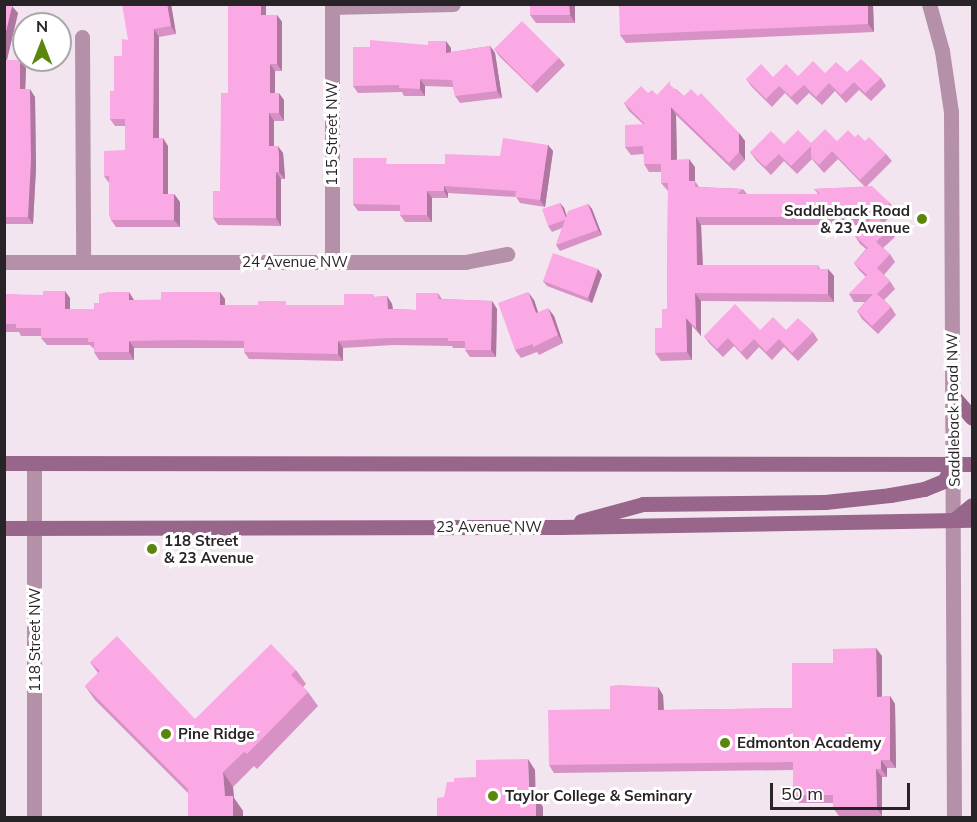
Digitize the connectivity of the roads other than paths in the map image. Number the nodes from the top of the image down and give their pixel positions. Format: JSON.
{"nodes":[{"id":1,"x":453,"y":4,"type":"edge"},
{"id":2,"x":929,"y":4,"type":"edge"},
{"id":3,"x":332,"y":6,"type":"edge"},
{"id":4,"x":82,"y":37,"type":"dead end"},
{"id":5,"x":507,"y":254,"type":"dead end"},
{"id":6,"x":4,"y":262,"type":"edge"},
{"id":7,"x":83,"y":262,"type":"junction"},
{"id":8,"x":332,"y":262,"type":"junction"},
{"id":9,"x":953,"y":396,"type":"junction"},
{"id":10,"x":972,"y":418,"type":"edge"},
{"id":11,"x":4,"y":463,"type":"edge"},
{"id":12,"x":34,"y":463,"type":"junction"},
{"id":13,"x":953,"y":464,"type":"junction"},
{"id":14,"x":972,"y":464,"type":"edge"},
{"id":15,"x":972,"y":505,"type":"edge"},
{"id":16,"x":954,"y":520,"type":"junction"},
{"id":17,"x":972,"y":520,"type":"edge"},
{"id":18,"x":561,"y":527,"type":"junction"},
{"id":19,"x":4,"y":528,"type":"edge"},
{"id":20,"x":35,"y":528,"type":"junction"},
{"id":21,"x":34,"y":818,"type":"edge"},
{"id":22,"x":954,"y":818,"type":"edge"}],
"edges":[{"from":1,"to":3,"type":"street","name":"115 Street NW"},
{"from":2,"to":9,"type":"street","name":"Saddleback Road NW"},
{"from":3,"to":8,"type":"street","name":"115 Street NW"},
{"from":4,"to":7,"type":"street"},
{"from":5,"to":8,"type":"street","name":"24 Avenue NW"},
{"from":6,"to":7,"type":"street","name":"24 Avenue NW"},
{"from":7,"to":8,"type":"street","name":"24 Avenue NW"},
{"from":9,"to":10,"type":"main road"},
{"from":9,"to":13,"type":"street","name":"Saddleback Road NW"},
{"from":11,"to":12,"type":"main road"},
{"from":12,"to":13,"type":"main road"},
{"from":12,"to":20,"type":"street","name":"118 Street NW"},
{"from":13,"to":14,"type":"main road"},
{"from":13,"to":16,"type":"street","name":"Saddleback Road NW"},
{"from":13,"to":18,"type":"main road"},
{"from":15,"to":16,"type":"main road"},
{"from":16,"to":17,"type":"main road","name":"23 Avenue NW"},
{"from":16,"to":18,"type":"main road","name":"23 Avenue NW"},
{"from":16,"to":22,"type":"street","name":"Saddleback Road NW"},
{"from":18,"to":20,"type":"main road","name":"23 Avenue NW"},
{"from":19,"to":20,"type":"main road","name":"23 Avenue NW"},
{"from":20,"to":21,"type":"street","name":"118 Street NW"}]}
